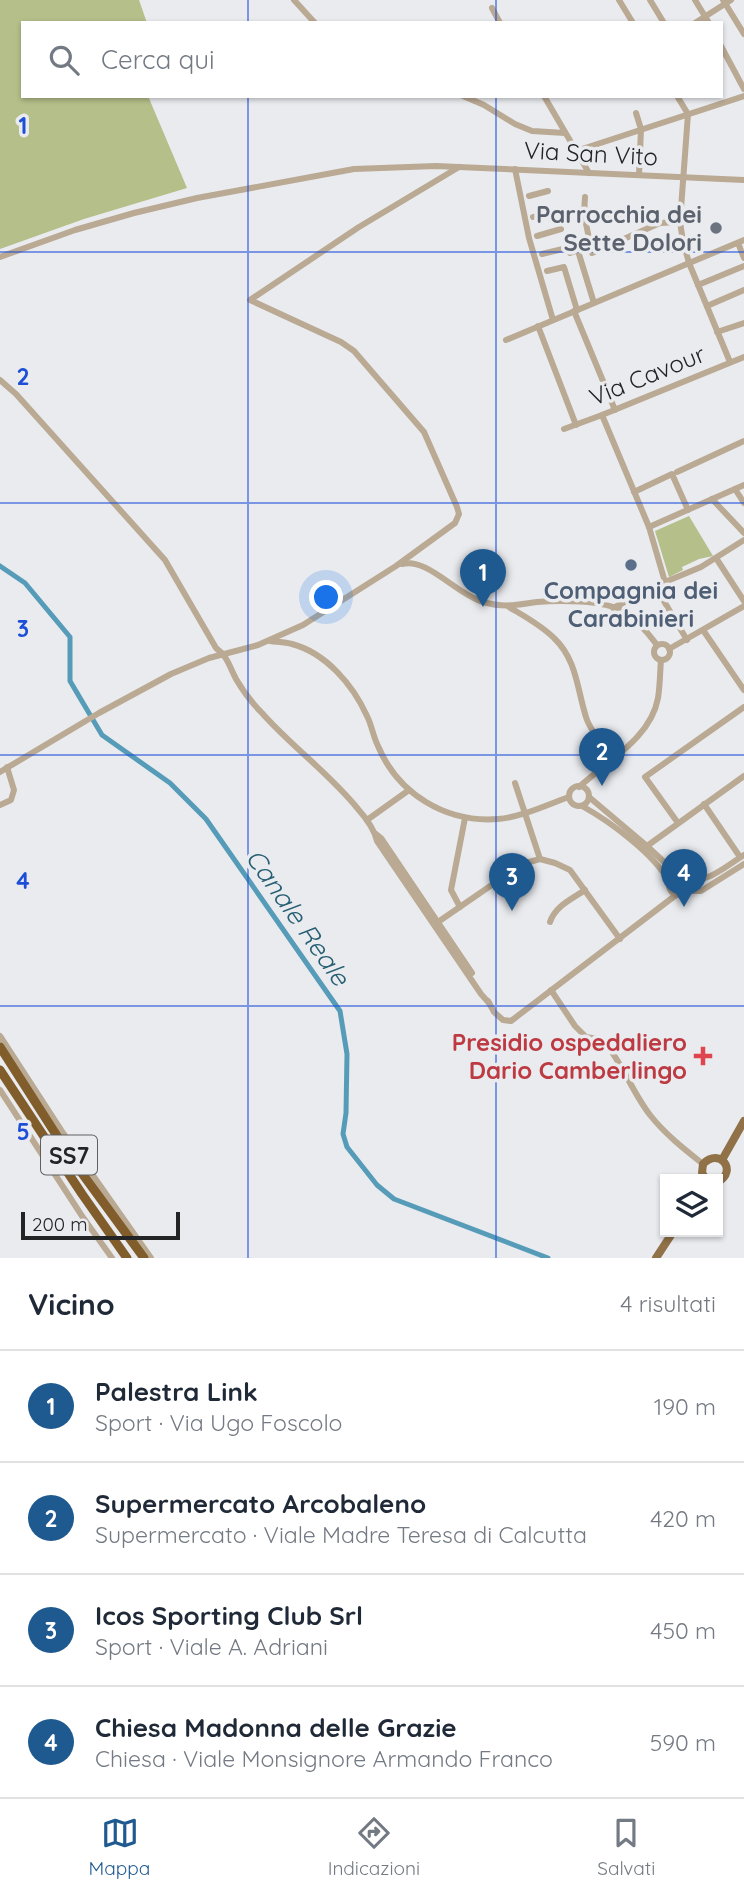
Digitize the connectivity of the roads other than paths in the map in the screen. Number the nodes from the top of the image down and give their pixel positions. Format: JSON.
{"nodes":[{"id":1,"x":294,"y":0,"type":"edge"},
{"id":2,"x":619,"y":0,"type":"edge"},
{"id":3,"x":650,"y":0,"type":"edge"},
{"id":4,"x":695,"y":0,"type":"edge"},
{"id":5,"x":727,"y":1,"type":"edge"},
{"id":6,"x":492,"y":8,"type":"dead end"},
{"id":7,"x":707,"y":20,"type":"edge"},
{"id":8,"x":313,"y":21,"type":"edge"},
{"id":9,"x":499,"y":21,"type":"edge"},
{"id":10,"x":632,"y":21,"type":"edge"},
{"id":11,"x":663,"y":21,"type":"edge"},
{"id":12,"x":744,"y":34,"type":"edge"},
{"id":13,"x":723,"y":50,"type":"edge"},
{"id":14,"x":744,"y":89,"type":"edge"},
{"id":15,"x":744,"y":96,"type":"edge"},
{"id":16,"x":468,"y":98,"type":"edge"},
{"id":17,"x":545,"y":98,"type":"edge"},
{"id":18,"x":678,"y":98,"type":"edge"},
{"id":19,"x":709,"y":98,"type":"edge"},
{"id":20,"x":713,"y":105,"type":"junction"},
{"id":21,"x":636,"y":113,"type":"dead end"},
{"id":22,"x":688,"y":114,"type":"junction"},
{"id":23,"x":641,"y":129,"type":"junction"},
{"id":24,"x":565,"y":133,"type":"junction"},
{"id":25,"x":576,"y":151,"type":"junction"},
{"id":26,"x":459,"y":167,"type":"junction"},
{"id":27,"x":515,"y":169,"type":"junction"},
{"id":28,"x":589,"y":173,"type":"junction"},
{"id":29,"x":639,"y":176,"type":"junction"},
{"id":30,"x":685,"y":177,"type":"junction"},
{"id":31,"x":744,"y":180,"type":"edge"},
{"id":32,"x":548,"y":191,"type":"dead end"},
{"id":33,"x":528,"y":196,"type":"dead end"},
{"id":34,"x":584,"y":197,"type":"dead end"},
{"id":35,"x":553,"y":211,"type":"dead end"},
{"id":36,"x":584,"y":214,"type":"junction"},
{"id":37,"x":533,"y":217,"type":"dead end"},
{"id":38,"x":680,"y":222,"type":"junction"},
{"id":39,"x":660,"y":223,"type":"junction"},
{"id":40,"x":561,"y":229,"type":"dead end"},
{"id":41,"x":537,"y":236,"type":"dead end"},
{"id":42,"x":741,"y":241,"type":"edge"},
{"id":43,"x":591,"y":246,"type":"junction"},
{"id":44,"x":578,"y":251,"type":"junction"},
{"id":45,"x":542,"y":254,"type":"dead end"},
{"id":46,"x":0,"y":257,"type":"edge"},
{"id":47,"x":744,"y":258,"type":"edge"},
{"id":48,"x":689,"y":263,"type":"junction"},
{"id":49,"x":744,"y":266,"type":"edge"},
{"id":50,"x":547,"y":271,"type":"dead end"},
{"id":51,"x":698,"y":285,"type":"junction"},
{"id":52,"x":744,"y":290,"type":"edge"},
{"id":53,"x":594,"y":303,"type":"junction"},
{"id":54,"x":707,"y":306,"type":"junction"},
{"id":55,"x":575,"y":311,"type":"junction"},
{"id":56,"x":553,"y":320,"type":"junction"},
{"id":57,"x":744,"y":323,"type":"edge"},
{"id":58,"x":538,"y":326,"type":"junction"},
{"id":59,"x":718,"y":332,"type":"junction"},
{"id":60,"x":506,"y":340,"type":"dead end"},
{"id":61,"x":744,"y":357,"type":"edge"},
{"id":62,"x":730,"y":362,"type":"junction"},
{"id":63,"x":0,"y":380,"type":"edge"},
{"id":64,"x":615,"y":410,"type":"junction"},
{"id":65,"x":602,"y":415,"type":"junction"},
{"id":66,"x":576,"y":425,"type":"junction"},
{"id":67,"x":564,"y":429,"type":"dead end"},
{"id":68,"x":744,"y":441,"type":"edge"},
{"id":69,"x":677,"y":472,"type":"dead end"},
{"id":70,"x":744,"y":485,"type":"edge"},
{"id":71,"x":735,"y":489,"type":"junction"},
{"id":72,"x":634,"y":492,"type":"junction"},
{"id":73,"x":712,"y":499,"type":"junction"},
{"id":74,"x":744,"y":503,"type":"edge"},
{"id":75,"x":688,"y":510,"type":"junction"},
{"id":76,"x":649,"y":527,"type":"junction"},
{"id":77,"x":744,"y":533,"type":"edge"},
{"id":78,"x":744,"y":540,"type":"edge"},
{"id":79,"x":716,"y":558,"type":"junction"},
{"id":80,"x":397,"y":566,"type":"junction"},
{"id":81,"x":665,"y":582,"type":"junction"},
{"id":82,"x":655,"y":586,"type":"junction"},
{"id":83,"x":744,"y":604,"type":"edge"},
{"id":84,"x":509,"y":607,"type":"junction"},
{"id":85,"x":612,"y":608,"type":"junction"},
{"id":86,"x":703,"y":630,"type":"junction"},
{"id":87,"x":687,"y":640,"type":"junction"},
{"id":88,"x":268,"y":641,"type":"junction"},
{"id":89,"x":657,"y":645,"type":"junction"},
{"id":90,"x":669,"y":649,"type":"junction"},
{"id":91,"x":224,"y":654,"type":"junction"},
{"id":92,"x":661,"y":660,"type":"junction"},
{"id":93,"x":744,"y":690,"type":"edge"},
{"id":94,"x":744,"y":707,"type":"edge"},
{"id":95,"x":612,"y":758,"type":"junction"},
{"id":96,"x":7,"y":767,"type":"junction"},
{"id":97,"x":0,"y":772,"type":"edge"},
{"id":98,"x":744,"y":776,"type":"edge"},
{"id":99,"x":515,"y":783,"type":"dead end"},
{"id":100,"x":579,"y":787,"type":"junction"},
{"id":101,"x":409,"y":790,"type":"junction"},
{"id":102,"x":569,"y":797,"type":"junction"},
{"id":103,"x":589,"y":797,"type":"junction"},
{"id":104,"x":704,"y":804,"type":"junction"},
{"id":105,"x":0,"y":805,"type":"edge"},
{"id":106,"x":582,"y":806,"type":"junction"},
{"id":107,"x":525,"y":813,"type":"junction"},
{"id":108,"x":465,"y":818,"type":"junction"},
{"id":109,"x":367,"y":820,"type":"junction"},
{"id":110,"x":678,"y":823,"type":"junction"},
{"id":111,"x":376,"y":834,"type":"junction"},
{"id":112,"x":647,"y":846,"type":"junction"},
{"id":113,"x":540,"y":859,"type":"junction"},
{"id":114,"x":743,"y":859,"type":"edge"},
{"id":115,"x":678,"y":875,"type":"junction"},
{"id":116,"x":687,"y":879,"type":"junction"},
{"id":117,"x":669,"y":882,"type":"junction"},
{"id":118,"x":585,"y":890,"type":"junction"},
{"id":119,"x":687,"y":891,"type":"junction"},
{"id":120,"x":676,"y":895,"type":"junction"},
{"id":121,"x":460,"y":907,"type":"junction"},
{"id":122,"x":438,"y":922,"type":"junction"},
{"id":123,"x":550,"y":922,"type":"dead end"},
{"id":124,"x":620,"y":939,"type":"junction"},
{"id":125,"x":551,"y":990,"type":"junction"},
{"id":126,"x":489,"y":1003,"type":"junction"},
{"id":127,"x":0,"y":1036,"type":"edge"},
{"id":128,"x":0,"y":1047,"type":"edge"},
{"id":129,"x":0,"y":1070,"type":"edge"},
{"id":130,"x":0,"y":1090,"type":"edge"},
{"id":131,"x":744,"y":1121,"type":"edge"},
{"id":132,"x":722,"y":1160,"type":"junction"},
{"id":133,"x":703,"y":1164,"type":"junction"},
{"id":134,"x":703,"y":1174,"type":"edge"},
{"id":135,"x":723,"y":1179,"type":"edge"},
{"id":136,"x":670,"y":1237,"type":"edge"},
{"id":137,"x":112,"y":1258,"type":"edge"},
{"id":138,"x":127,"y":1258,"type":"edge"},
{"id":139,"x":144,"y":1258,"type":"edge"},
{"id":140,"x":151,"y":1258,"type":"edge"},
{"id":141,"x":656,"y":1258,"type":"edge"}],
"edges":[{"from":1,"to":8,"type":"street"},
{"from":2,"to":10,"type":"street"},
{"from":3,"to":11,"type":"street"},
{"from":4,"to":7,"type":"street"},
{"from":5,"to":7,"type":"street"},
{"from":5,"to":12,"type":"street"},
{"from":6,"to":9,"type":"street"},
{"from":13,"to":14,"type":"street"},
{"from":15,"to":20,"type":"street"},
{"from":16,"to":24,"type":"street"},
{"from":17,"to":24,"type":"street"},
{"from":18,"to":22,"type":"street"},
{"from":19,"to":20,"type":"street"},
{"from":20,"to":22,"type":"street"},
{"from":21,"to":23,"type":"street"},
{"from":22,"to":23,"type":"street"},
{"from":22,"to":30,"type":"street"},
{"from":23,"to":25,"type":"street"},
{"from":23,"to":29,"type":"street"},
{"from":24,"to":25,"type":"street"},
{"from":25,"to":28,"type":"street"},
{"from":26,"to":27,"type":"street","name":"Via San Vito"},
{"from":26,"to":46,"type":"street","name":"Via San Vito"},
{"from":26,"to":80,"type":"street"},
{"from":27,"to":28,"type":"street","name":"Via San Vito"},
{"from":27,"to":56,"type":"street"},
{"from":28,"to":29,"type":"street","name":"Via San Vito"},
{"from":29,"to":30,"type":"street","name":"Via San Vito"},
{"from":30,"to":31,"type":"street","name":"Via San Vito"},
{"from":30,"to":38,"type":"street"},
{"from":32,"to":33,"type":"street"},
{"from":34,"to":36,"type":"street"},
{"from":35,"to":37,"type":"street"},
{"from":36,"to":39,"type":"street"},
{"from":36,"to":43,"type":"street"},
{"from":38,"to":39,"type":"street"},
{"from":38,"to":48,"type":"street"},
{"from":39,"to":43,"type":"street"},
{"from":40,"to":41,"type":"street"},
{"from":42,"to":47,"type":"street"},
{"from":42,"to":48,"type":"street"},
{"from":43,"to":44,"type":"street"},
{"from":44,"to":45,"type":"street"},
{"from":44,"to":53,"type":"street"},
{"from":48,"to":51,"type":"street"},
{"from":48,"to":53,"type":"street"},
{"from":49,"to":51,"type":"street"},
{"from":50,"to":55,"type":"street"},
{"from":51,"to":54,"type":"street"},
{"from":52,"to":54,"type":"street"},
{"from":53,"to":55,"type":"street"},
{"from":54,"to":59,"type":"street"},
{"from":55,"to":56,"type":"street"},
{"from":55,"to":64,"type":"street"},
{"from":56,"to":58,"type":"street"},
{"from":57,"to":59,"type":"street"},
{"from":58,"to":60,"type":"street"},
{"from":58,"to":66,"type":"street"},
{"from":59,"to":62,"type":"street"},
{"from":61,"to":62,"type":"street","name":"Via Cavour"},
{"from":62,"to":64,"type":"street","name":"Via Cavour"},
{"from":63,"to":91,"type":"street"},
{"from":64,"to":65,"type":"street","name":"Via Cavour"},
{"from":65,"to":66,"type":"street","name":"Via Cavour"},
{"from":65,"to":72,"type":"street"},
{"from":66,"to":67,"type":"street","name":"Via Cavour"},
{"from":68,"to":69,"type":"street"},
{"from":70,"to":71,"type":"street"},
{"from":71,"to":73,"type":"street"},
{"from":71,"to":74,"type":"street"},
{"from":72,"to":75,"type":"street"},
{"from":72,"to":76,"type":"street"},
{"from":73,"to":75,"type":"street"},
{"from":73,"to":77,"type":"street"},
{"from":75,"to":76,"type":"street"},
{"from":76,"to":81,"type":"street"},
{"from":78,"to":79,"type":"street"},
{"from":79,"to":81,"type":"street"},
{"from":79,"to":83,"type":"street"},
{"from":80,"to":84,"type":"street"},
{"from":80,"to":88,"type":"street"},
{"from":81,"to":82,"type":"street"},
{"from":82,"to":85,"type":"street"},
{"from":82,"to":87,"type":"street"},
{"from":83,"to":86,"type":"street"},
{"from":84,"to":85,"type":"street"},
{"from":84,"to":95,"type":"street"},
{"from":85,"to":89,"type":"street"},
{"from":86,"to":87,"type":"street"},
{"from":86,"to":93,"type":"street"},
{"from":87,"to":90,"type":"street"},
{"from":88,"to":91,"type":"street"},
{"from":88,"to":101,"type":"street"},
{"from":89,"to":90,"type":"street"},
{"from":89,"to":92,"type":"street"},
{"from":90,"to":92,"type":"street"},
{"from":91,"to":96,"type":"street"},
{"from":91,"to":109,"type":"street"},
{"from":92,"to":95,"type":"street"},
{"from":94,"to":110,"type":"street"},
{"from":95,"to":100,"type":"street"},
{"from":96,"to":97,"type":"street"},
{"from":96,"to":105,"type":"street"},
{"from":98,"to":104,"type":"street"},
{"from":99,"to":107,"type":"street"},
{"from":100,"to":102,"type":"street"},
{"from":100,"to":103,"type":"street"},
{"from":101,"to":108,"type":"street"},
{"from":101,"to":109,"type":"street"},
{"from":102,"to":106,"type":"street"},
{"from":102,"to":107,"type":"street"},
{"from":103,"to":106,"type":"street"},
{"from":103,"to":112,"type":"street"},
{"from":104,"to":110,"type":"street"},
{"from":104,"to":114,"type":"street"},
{"from":106,"to":117,"type":"street"},
{"from":107,"to":108,"type":"street"},
{"from":107,"to":113,"type":"street"},
{"from":108,"to":121,"type":"street"},
{"from":109,"to":111,"type":"street"},
{"from":110,"to":112,"type":"street"},
{"from":111,"to":122,"type":"street"},
{"from":111,"to":126,"type":"street"},
{"from":112,"to":115,"type":"street"},
{"from":113,"to":118,"type":"street"},
{"from":113,"to":121,"type":"street"},
{"from":114,"to":116,"type":"street"},
{"from":114,"to":119,"type":"street"},
{"from":115,"to":116,"type":"street"},
{"from":115,"to":117,"type":"street"},
{"from":116,"to":119,"type":"street"},
{"from":117,"to":120,"type":"street"},
{"from":118,"to":123,"type":"street"},
{"from":118,"to":124,"type":"street"},
{"from":119,"to":120,"type":"street"},
{"from":120,"to":124,"type":"street"},
{"from":121,"to":122,"type":"street"},
{"from":122,"to":126,"type":"street"},
{"from":124,"to":125,"type":"street"},
{"from":125,"to":126,"type":"street"},
{"from":125,"to":133,"type":"street"},
{"from":127,"to":140,"type":"street"},
{"from":128,"to":139,"type":"highway","number":"SS7"},
{"from":129,"to":138,"type":"highway","number":"SS7"},
{"from":130,"to":137,"type":"street"},
{"from":131,"to":132,"type":"main road"},
{"from":132,"to":133,"type":"main road"},
{"from":132,"to":135,"type":"main road"},
{"from":133,"to":134,"type":"main road"},
{"from":136,"to":141,"type":"main road"}]}
